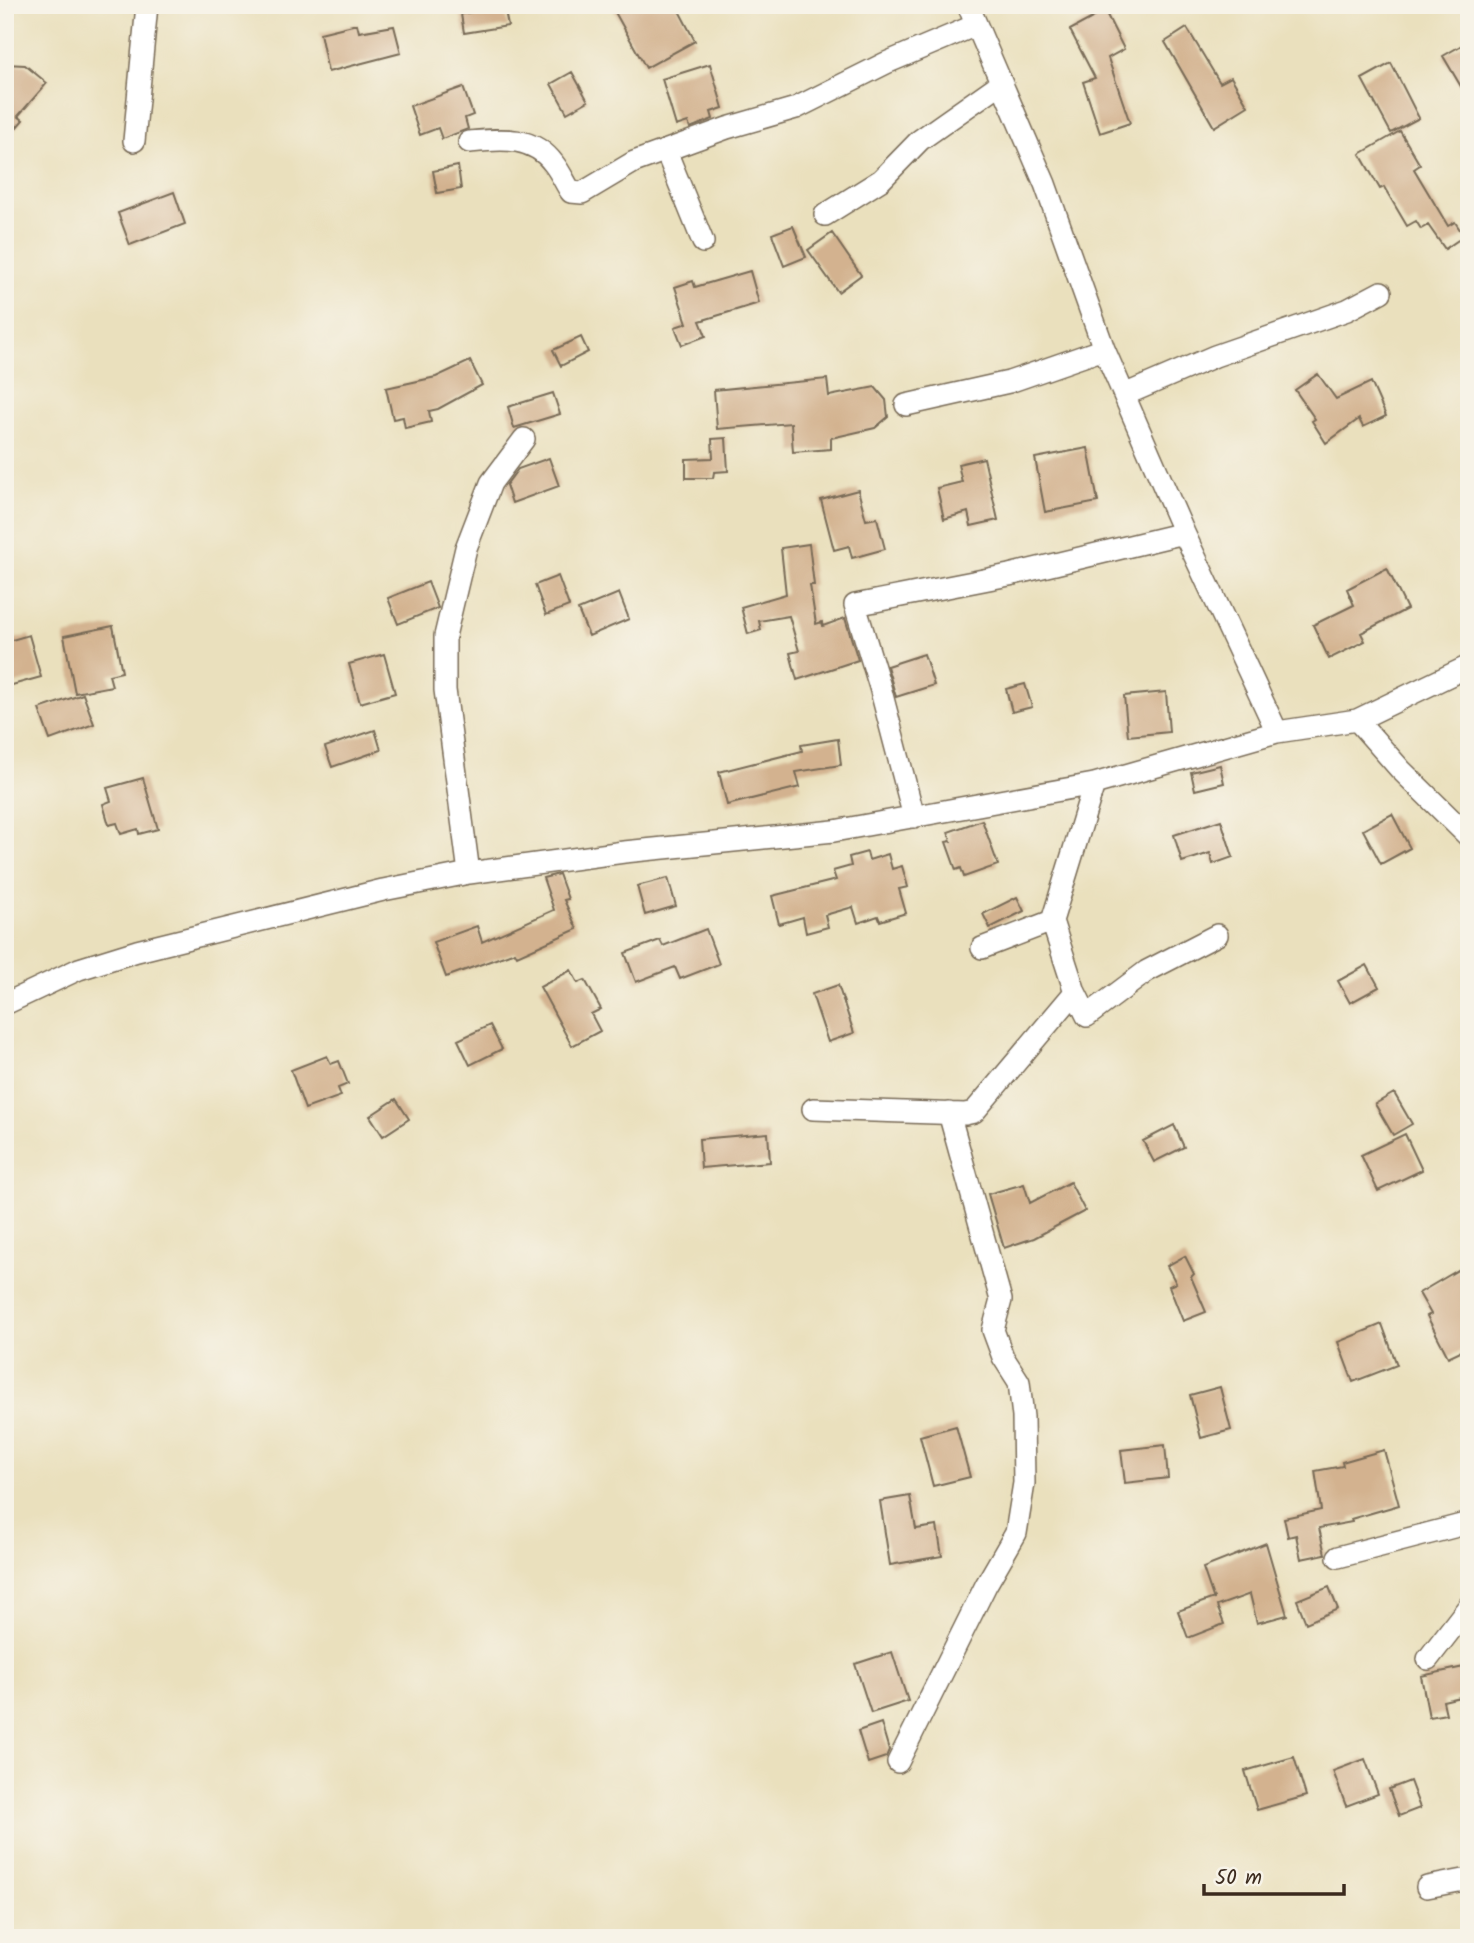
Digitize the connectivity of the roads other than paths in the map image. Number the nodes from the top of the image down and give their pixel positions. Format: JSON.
{"nodes":[{"id":1,"x":147,"y":5,"type":"edge"},
{"id":2,"x":976,"y":12,"type":"edge"},
{"id":3,"x":1001,"y":83,"type":"junction"},
{"id":4,"x":134,"y":141,"type":"dead end"},
{"id":5,"x":469,"y":142,"type":"dead end"},
{"id":6,"x":666,"y":150,"type":"junction"},
{"id":7,"x":825,"y":215,"type":"dead end"},
{"id":8,"x":703,"y":242,"type":"dead end"},
{"id":9,"x":1381,"y":292,"type":"dead end"},
{"id":10,"x":1104,"y":349,"type":"junction"},
{"id":11,"x":1124,"y":395,"type":"junction"},
{"id":12,"x":906,"y":405,"type":"dead end"},
{"id":13,"x":524,"y":439,"type":"dead end"},
{"id":14,"x":1184,"y":533,"type":"junction"},
{"id":15,"x":1469,"y":666,"type":"edge"},
{"id":16,"x":1357,"y":720,"type":"junction"},
{"id":17,"x":1277,"y":732,"type":"junction"},
{"id":18,"x":1094,"y":784,"type":"junction"},
{"id":19,"x":914,"y":817,"type":"junction"},
{"id":20,"x":1469,"y":837,"type":"edge"},
{"id":21,"x":469,"y":873,"type":"junction"},
{"id":22,"x":1052,"y":921,"type":"junction"},
{"id":23,"x":1217,"y":935,"type":"dead end"},
{"id":24,"x":982,"y":948,"type":"dead end"},
{"id":25,"x":1076,"y":992,"type":"junction"},
{"id":26,"x":5,"y":1004,"type":"edge"},
{"id":27,"x":813,"y":1110,"type":"dead end"},
{"id":28,"x":949,"y":1113,"type":"junction"},
{"id":29,"x":1469,"y":1523,"type":"edge"},
{"id":30,"x":1338,"y":1557,"type":"dead end"},
{"id":31,"x":1469,"y":1606,"type":"edge"},
{"id":32,"x":1428,"y":1659,"type":"dead end"},
{"id":33,"x":898,"y":1762,"type":"dead end"},
{"id":34,"x":1469,"y":1879,"type":"edge"},
{"id":35,"x":1427,"y":1887,"type":"dead end"}],
"edges":[{"from":1,"to":4,"type":"street"},
{"from":2,"to":3,"type":"street"},
{"from":2,"to":6,"type":"street"},
{"from":3,"to":7,"type":"street"},
{"from":3,"to":10,"type":"street"},
{"from":5,"to":6,"type":"street"},
{"from":6,"to":8,"type":"street"},
{"from":9,"to":11,"type":"street"},
{"from":10,"to":11,"type":"street"},
{"from":10,"to":12,"type":"street"},
{"from":11,"to":14,"type":"street"},
{"from":13,"to":21,"type":"street"},
{"from":14,"to":17,"type":"street"},
{"from":14,"to":19,"type":"street"},
{"from":15,"to":16,"type":"street"},
{"from":16,"to":17,"type":"street"},
{"from":16,"to":20,"type":"street"},
{"from":17,"to":18,"type":"street"},
{"from":18,"to":19,"type":"street"},
{"from":18,"to":22,"type":"street"},
{"from":19,"to":21,"type":"street"},
{"from":21,"to":26,"type":"street"},
{"from":22,"to":24,"type":"street"},
{"from":22,"to":25,"type":"street"},
{"from":23,"to":25,"type":"street"},
{"from":25,"to":28,"type":"street"},
{"from":27,"to":28,"type":"street"},
{"from":28,"to":33,"type":"street"},
{"from":29,"to":30,"type":"street"},
{"from":31,"to":32,"type":"street"},
{"from":34,"to":35,"type":"street"}]}
